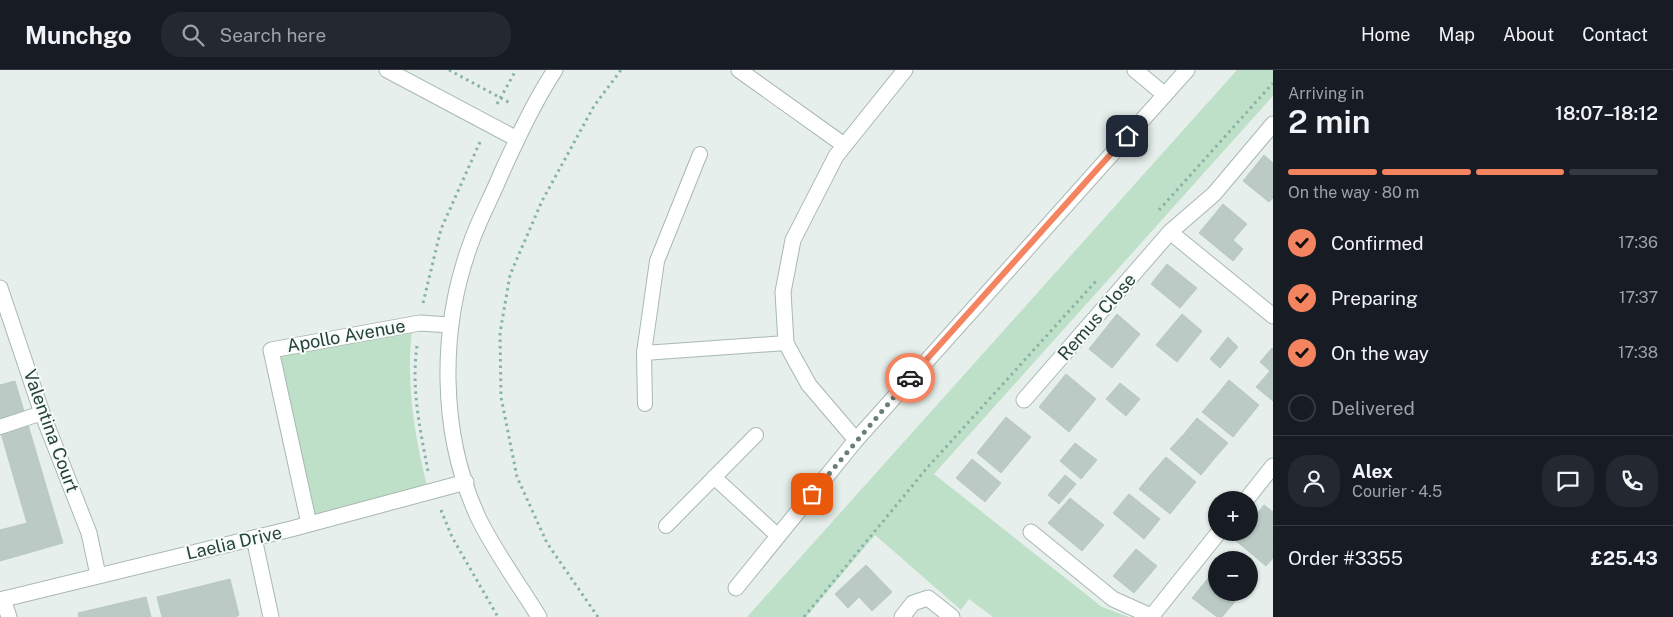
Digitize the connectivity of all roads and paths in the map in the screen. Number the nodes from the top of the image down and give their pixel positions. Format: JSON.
{"nodes":[{"id":1,"x":387,"y":70,"type":"edge"},
{"id":2,"x":449,"y":70,"type":"edge"},
{"id":3,"x":555,"y":70,"type":"edge"},
{"id":4,"x":620,"y":70,"type":"edge"},
{"id":5,"x":739,"y":70,"type":"edge"},
{"id":6,"x":904,"y":70,"type":"edge"},
{"id":7,"x":1135,"y":70,"type":"edge"},
{"id":8,"x":1187,"y":70,"type":"edge"},
{"id":9,"x":1273,"y":83,"type":"edge"},
{"id":10,"x":1165,"y":95,"type":"junction"},
{"id":11,"x":531,"y":114,"type":"junction"},
{"id":12,"x":1273,"y":124,"type":"edge"},
{"id":13,"x":517,"y":140,"type":"junction"},
{"id":14,"x":844,"y":145,"type":"junction"},
{"id":15,"x":700,"y":154,"type":"dead end"},
{"id":16,"x":1153,"y":216,"type":"dead end"},
{"id":17,"x":1170,"y":232,"type":"junction"},
{"id":18,"x":1100,"y":276,"type":"dead end"},
{"id":19,"x":0,"y":288,"type":"edge"},
{"id":20,"x":1273,"y":316,"type":"edge"},
{"id":21,"x":450,"y":324,"type":"junction"},
{"id":22,"x":786,"y":343,"type":"junction"},
{"id":23,"x":644,"y":353,"type":"junction"},
{"id":24,"x":1024,"y":400,"type":"dead end"},
{"id":25,"x":644,"y":404,"type":"dead end"},
{"id":26,"x":42,"y":413,"type":"junction"},
{"id":27,"x":0,"y":427,"type":"edge"},
{"id":28,"x":756,"y":435,"type":"dead end"},
{"id":29,"x":856,"y":440,"type":"junction"},
{"id":30,"x":1271,"y":472,"type":"edge"},
{"id":31,"x":714,"y":477,"type":"junction"},
{"id":32,"x":466,"y":482,"type":"junction"},
{"id":33,"x":1254,"y":491,"type":"edge"},
{"id":34,"x":309,"y":524,"type":"junction"},
{"id":35,"x":666,"y":526,"type":"dead end"},
{"id":36,"x":1031,"y":532,"type":"dead end"},
{"id":37,"x":778,"y":536,"type":"junction"},
{"id":38,"x":254,"y":538,"type":"junction"},
{"id":39,"x":1212,"y":541,"type":"edge"},
{"id":40,"x":98,"y":575,"type":"junction"},
{"id":41,"x":736,"y":588,"type":"dead end"},
{"id":42,"x":2,"y":600,"type":"edge"},
{"id":43,"x":1151,"y":616,"type":"edge"},
{"id":44,"x":9,"y":617,"type":"edge"},
{"id":45,"x":271,"y":617,"type":"edge"},
{"id":46,"x":539,"y":617,"type":"edge"},
{"id":47,"x":598,"y":617,"type":"edge"},
{"id":48,"x":804,"y":617,"type":"edge"},
{"id":49,"x":902,"y":617,"type":"edge"},
{"id":50,"x":952,"y":617,"type":"edge"}],
"edges":[{"from":1,"to":13,"type":"street"},
{"from":2,"to":11,"type":"path"},
{"from":3,"to":11,"type":"street"},
{"from":4,"to":47,"type":"path"},
{"from":5,"to":14,"type":"street"},
{"from":6,"to":14,"type":"street"},
{"from":7,"to":10,"type":"street"},
{"from":8,"to":10,"type":"street"},
{"from":9,"to":16,"type":"path"},
{"from":10,"to":29,"type":"street"},
{"from":11,"to":13,"type":"street"},
{"from":12,"to":17,"type":"street","name":"Remus Close"},
{"from":13,"to":21,"type":"street"},
{"from":14,"to":22,"type":"street"},
{"from":15,"to":23,"type":"lane"},
{"from":17,"to":20,"type":"street"},
{"from":17,"to":24,"type":"street","name":"Remus Close"},
{"from":18,"to":48,"type":"path"},
{"from":19,"to":26,"type":"street","name":"Valentina Court"},
{"from":21,"to":32,"type":"street"},
{"from":21,"to":34,"type":"street","name":"Apollo Avenue"},
{"from":22,"to":23,"type":"lane"},
{"from":22,"to":29,"type":"street"},
{"from":23,"to":25,"type":"lane"},
{"from":26,"to":27,"type":"lane"},
{"from":26,"to":40,"type":"street","name":"Valentina Court"},
{"from":28,"to":31,"type":"lane"},
{"from":29,"to":37,"type":"street"},
{"from":30,"to":33,"type":"street"},
{"from":31,"to":35,"type":"lane"},
{"from":31,"to":37,"type":"lane"},
{"from":32,"to":34,"type":"street","name":"Laelia Drive"},
{"from":32,"to":46,"type":"street"},
{"from":34,"to":38,"type":"street","name":"Laelia Drive"},
{"from":36,"to":43,"type":"street"},
{"from":37,"to":41,"type":"street"},
{"from":38,"to":40,"type":"street","name":"Laelia Drive"},
{"from":38,"to":45,"type":"street"},
{"from":39,"to":43,"type":"street"},
{"from":40,"to":42,"type":"street","name":"Laelia Drive"},
{"from":42,"to":44,"type":"street"},
{"from":49,"to":50,"type":"street"}]}
